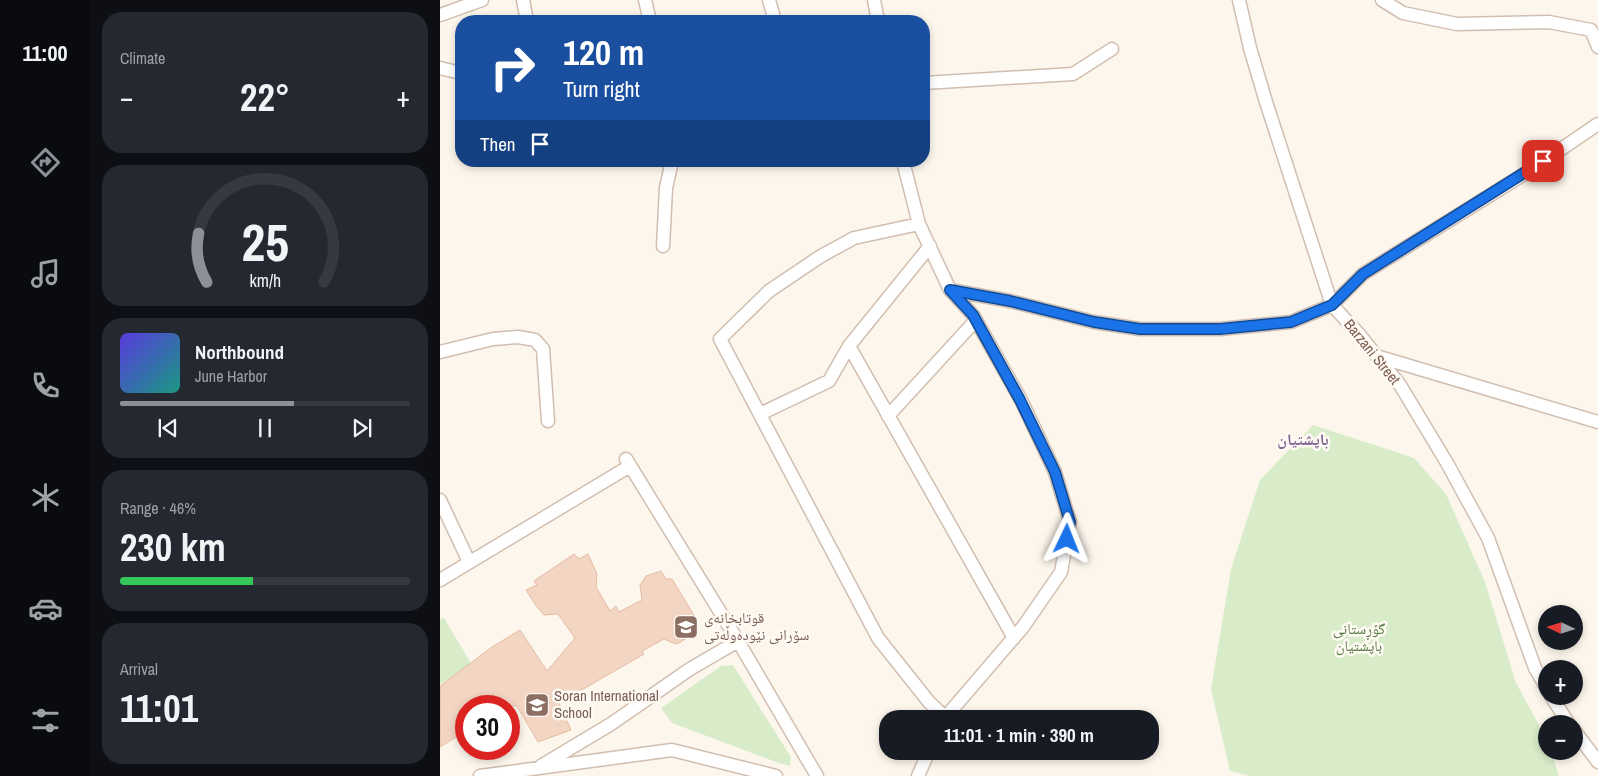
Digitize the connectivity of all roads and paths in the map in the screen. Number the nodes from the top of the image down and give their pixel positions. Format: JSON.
{"nodes":[{"id":1,"x":482,"y":0,"type":"edge"},
{"id":2,"x":523,"y":0,"type":"edge"},
{"id":3,"x":645,"y":0,"type":"edge"},
{"id":4,"x":770,"y":0,"type":"edge"},
{"id":5,"x":874,"y":0,"type":"edge"},
{"id":6,"x":1239,"y":0,"type":"edge"},
{"id":7,"x":1382,"y":0,"type":"edge"},
{"id":8,"x":440,"y":15,"type":"edge"},
{"id":9,"x":526,"y":15,"type":"edge"},
{"id":10,"x":649,"y":15,"type":"edge"},
{"id":11,"x":774,"y":15,"type":"edge"},
{"id":12,"x":877,"y":15,"type":"edge"},
{"id":13,"x":1598,"y":47,"type":"edge"},
{"id":14,"x":1112,"y":49,"type":"dead end"},
{"id":15,"x":440,"y":68,"type":"edge"},
{"id":16,"x":455,"y":72,"type":"edge"},
{"id":17,"x":930,"y":84,"type":"edge"},
{"id":18,"x":1598,"y":124,"type":"edge"},
{"id":19,"x":671,"y":167,"type":"edge"},
{"id":20,"x":905,"y":167,"type":"edge"},
{"id":21,"x":919,"y":224,"type":"junction"},
{"id":22,"x":662,"y":246,"type":"dead end"},
{"id":23,"x":930,"y":246,"type":"junction"},
{"id":24,"x":950,"y":290,"type":"junction"},
{"id":25,"x":1332,"y":305,"type":"junction"},
{"id":26,"x":976,"y":320,"type":"junction"},
{"id":27,"x":849,"y":346,"type":"junction"},
{"id":28,"x":440,"y":352,"type":"edge"},
{"id":29,"x":1376,"y":356,"type":"junction"},
{"id":30,"x":760,"y":414,"type":"junction"},
{"id":31,"x":888,"y":416,"type":"junction"},
{"id":32,"x":548,"y":421,"type":"dead end"},
{"id":33,"x":1598,"y":422,"type":"edge"},
{"id":34,"x":440,"y":500,"type":"edge"},
{"id":35,"x":469,"y":562,"type":"junction"},
{"id":36,"x":440,"y":580,"type":"edge"},
{"id":37,"x":1014,"y":638,"type":"junction"},
{"id":38,"x":738,"y":641,"type":"junction"},
{"id":39,"x":1538,"y":673,"type":"edge"},
{"id":40,"x":936,"y":710,"type":"edge"},
{"id":41,"x":951,"y":710,"type":"edge"},
{"id":42,"x":1583,"y":742,"type":"edge"},
{"id":43,"x":925,"y":760,"type":"edge"},
{"id":44,"x":1598,"y":762,"type":"edge"},
{"id":45,"x":537,"y":768,"type":"junction"},
{"id":46,"x":480,"y":776,"type":"edge"},
{"id":47,"x":776,"y":776,"type":"edge"},
{"id":48,"x":817,"y":776,"type":"edge"},
{"id":49,"x":918,"y":776,"type":"edge"}],
"edges":[{"from":1,"to":8,"type":"street"},
{"from":2,"to":9,"type":"street"},
{"from":3,"to":10,"type":"street"},
{"from":4,"to":11,"type":"street"},
{"from":5,"to":12,"type":"street"},
{"from":6,"to":25,"type":"street","name":"Barzani Street"},
{"from":7,"to":13,"type":"street"},
{"from":14,"to":17,"type":"street"},
{"from":15,"to":16,"type":"street"},
{"from":18,"to":25,"type":"street"},
{"from":19,"to":22,"type":"street"},
{"from":20,"to":21,"type":"street"},
{"from":21,"to":23,"type":"street"},
{"from":21,"to":30,"type":"street"},
{"from":23,"to":24,"type":"street"},
{"from":23,"to":27,"type":"street"},
{"from":24,"to":25,"type":"street"},
{"from":24,"to":26,"type":"street"},
{"from":25,"to":29,"type":"street","name":"Barzani Street"},
{"from":26,"to":31,"type":"street"},
{"from":26,"to":37,"type":"street"},
{"from":27,"to":30,"type":"street"},
{"from":27,"to":31,"type":"street"},
{"from":28,"to":32,"type":"street"},
{"from":29,"to":33,"type":"street"},
{"from":29,"to":39,"type":"street","name":"Barzani Street"},
{"from":30,"to":40,"type":"street"},
{"from":31,"to":37,"type":"street"},
{"from":34,"to":35,"type":"street"},
{"from":35,"to":36,"type":"street"},
{"from":35,"to":38,"type":"street"},
{"from":37,"to":41,"type":"street"},
{"from":38,"to":45,"type":"street"},
{"from":38,"to":48,"type":"street"},
{"from":42,"to":44,"type":"street"},
{"from":43,"to":49,"type":"street"},
{"from":45,"to":46,"type":"street"},
{"from":45,"to":47,"type":"street"}]}
